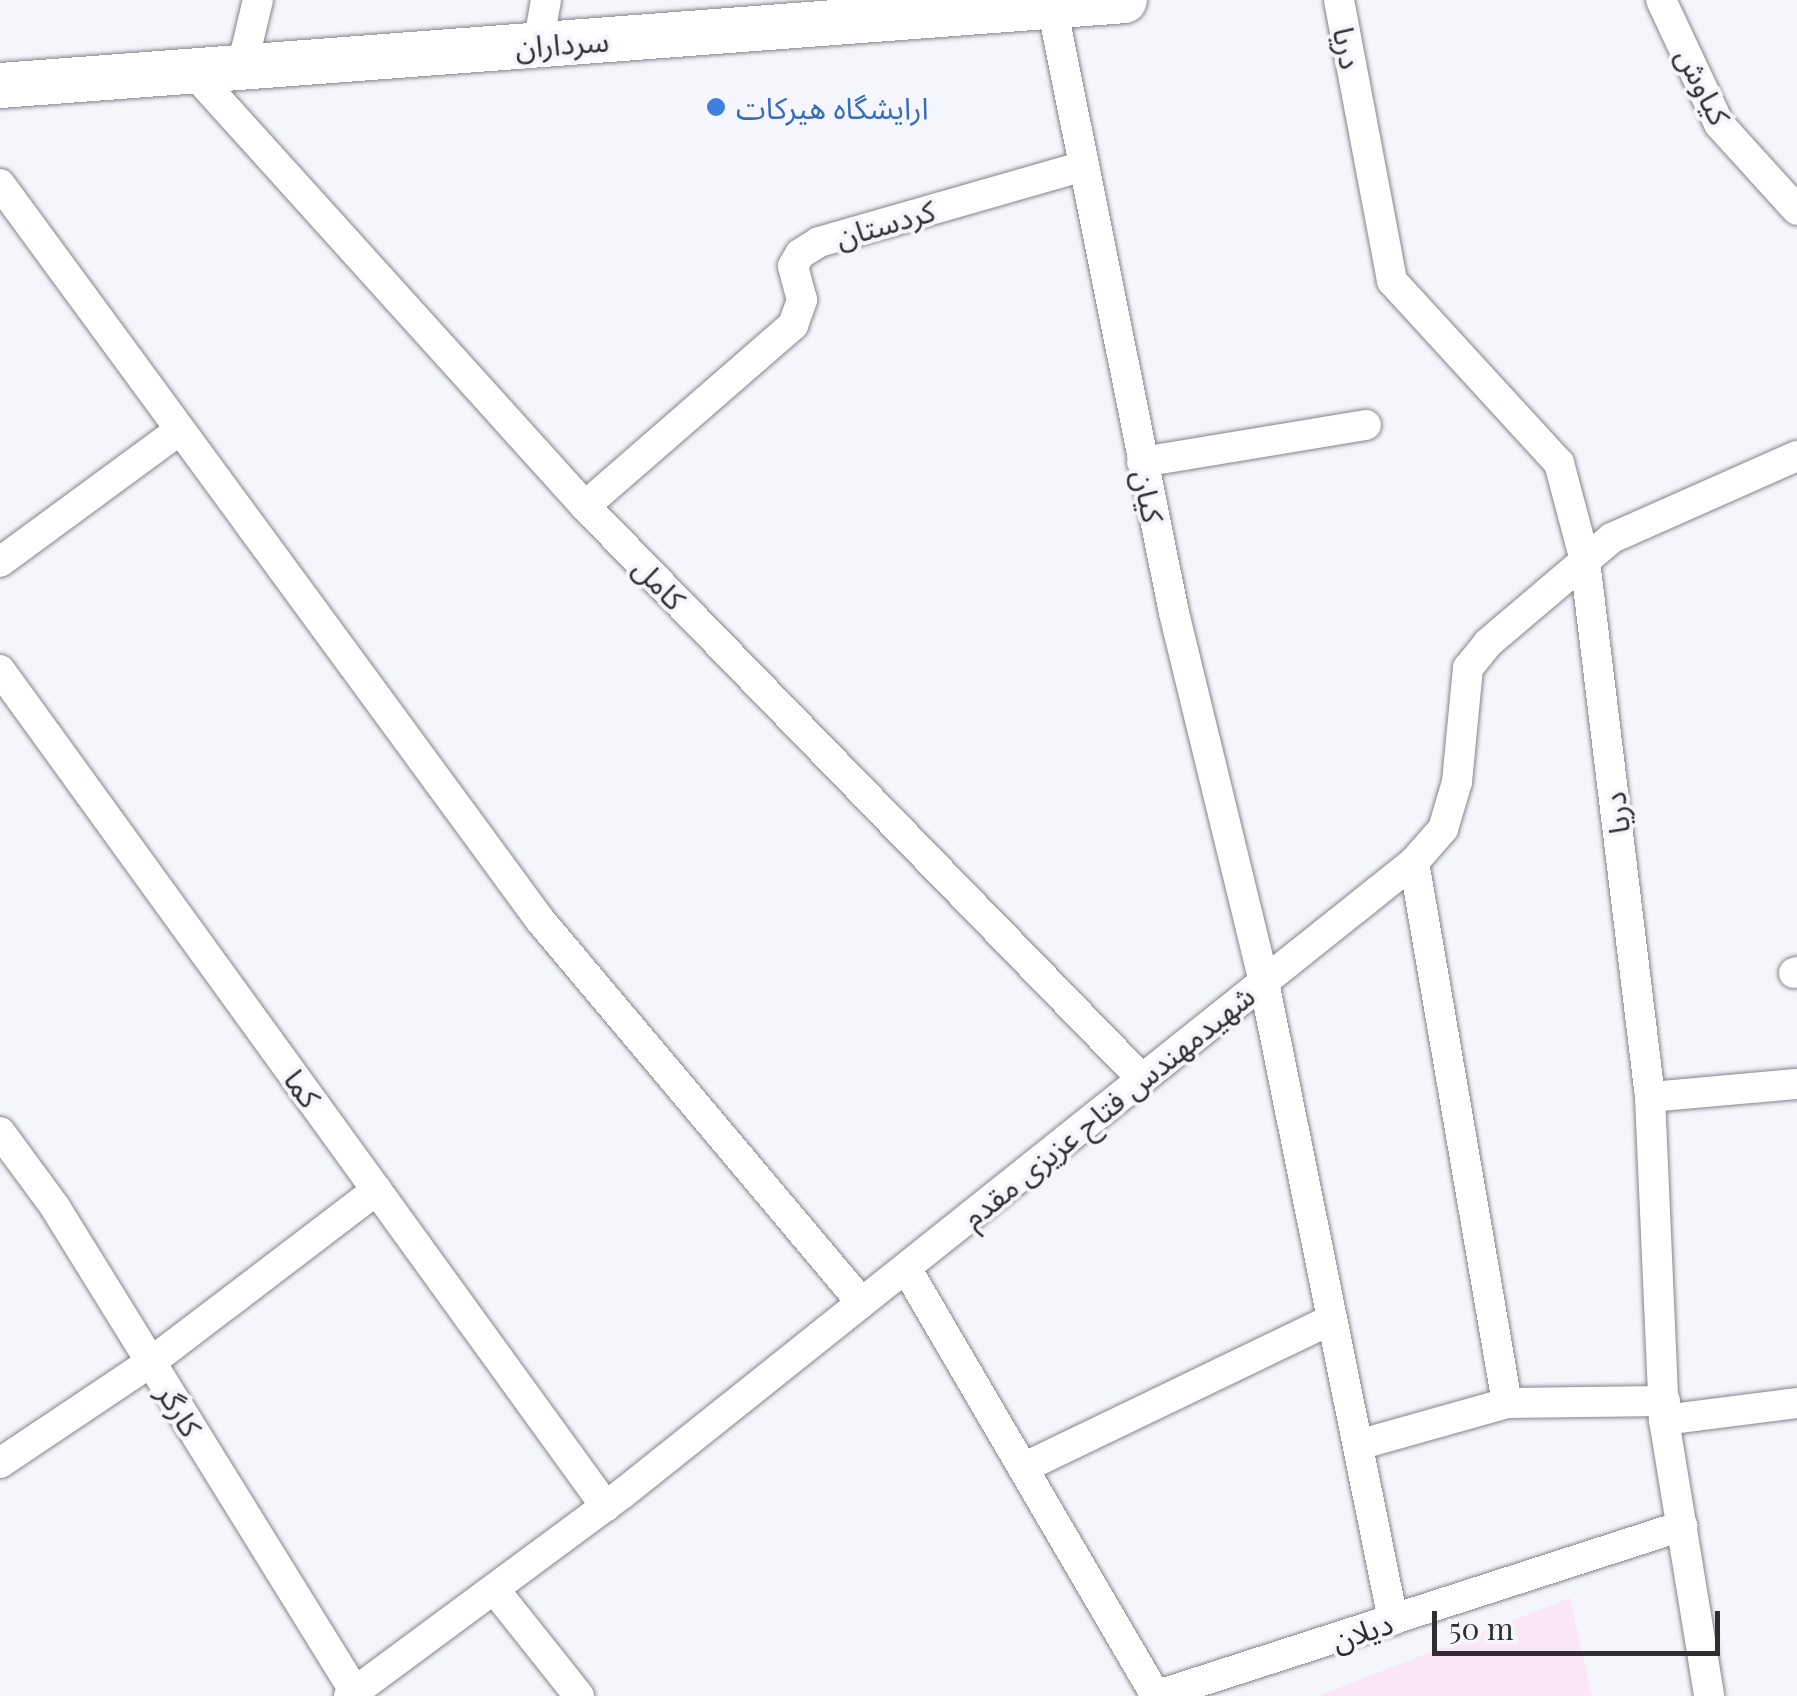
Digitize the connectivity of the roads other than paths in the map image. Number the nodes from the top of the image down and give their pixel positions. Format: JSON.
{"nodes":[{"id":1,"x":258,"y":0,"type":"edge"},
{"id":2,"x":546,"y":0,"type":"edge"},
{"id":3,"x":1124,"y":0,"type":"edge"},
{"id":4,"x":1339,"y":0,"type":"edge"},
{"id":5,"x":1662,"y":0,"type":"edge"},
{"id":6,"x":1052,"y":6,"type":"junction"},
{"id":7,"x":538,"y":45,"type":"junction"},
{"id":8,"x":242,"y":66,"type":"junction"},
{"id":9,"x":194,"y":72,"type":"junction"},
{"id":10,"x":0,"y":84,"type":"edge"},
{"id":11,"x":1080,"y":167,"type":"junction"},
{"id":12,"x":0,"y":184,"type":"edge"},
{"id":13,"x":1797,"y":210,"type":"edge"},
{"id":14,"x":1366,"y":425,"type":"dead end"},
{"id":15,"x":180,"y":430,"type":"junction"},
{"id":16,"x":1142,"y":462,"type":"junction"},
{"id":17,"x":1786,"y":469,"type":"edge"},
{"id":18,"x":585,"y":506,"type":"junction"},
{"id":19,"x":1585,"y":561,"type":"junction"},
{"id":20,"x":0,"y":562,"type":"edge"},
{"id":21,"x":0,"y":670,"type":"edge"},
{"id":22,"x":1414,"y":862,"type":"junction"},
{"id":23,"x":1264,"y":982,"type":"junction"},
{"id":24,"x":1142,"y":1078,"type":"junction"},
{"id":25,"x":1797,"y":1084,"type":"edge"},
{"id":26,"x":1650,"y":1097,"type":"junction"},
{"id":27,"x":0,"y":1132,"type":"edge"},
{"id":28,"x":377,"y":1190,"type":"junction"},
{"id":29,"x":906,"y":1268,"type":"junction"},
{"id":30,"x":862,"y":1302,"type":"junction"},
{"id":31,"x":1332,"y":1319,"type":"junction"},
{"id":32,"x":151,"y":1362,"type":"junction"},
{"id":33,"x":1797,"y":1403,"type":"edge"},
{"id":34,"x":1507,"y":1404,"type":"junction"},
{"id":35,"x":1665,"y":1410,"type":"junction"},
{"id":36,"x":1358,"y":1445,"type":"junction"},
{"id":37,"x":0,"y":1462,"type":"edge"},
{"id":38,"x":1023,"y":1468,"type":"junction"},
{"id":39,"x":606,"y":1507,"type":"junction"},
{"id":40,"x":1682,"y":1526,"type":"junction"},
{"id":41,"x":494,"y":1589,"type":"junction"},
{"id":42,"x":1393,"y":1620,"type":"junction"},
{"id":43,"x":352,"y":1694,"type":"edge"},
{"id":44,"x":580,"y":1696,"type":"edge"},
{"id":45,"x":1155,"y":1696,"type":"edge"},
{"id":46,"x":1709,"y":1696,"type":"edge"}],
"edges":[{"from":1,"to":8,"type":"street"},
{"from":2,"to":7,"type":"street"},
{"from":3,"to":6,"type":"street","name":"سرداران"},
{"from":4,"to":19,"type":"street","name":"دریا"},
{"from":5,"to":13,"type":"street","name":"کیاوش"},
{"from":6,"to":7,"type":"street","name":"سرداران"},
{"from":6,"to":11,"type":"street","name":"کیان"},
{"from":7,"to":8,"type":"street","name":"سرداران"},
{"from":8,"to":9,"type":"street","name":"سرداران"},
{"from":9,"to":10,"type":"street","name":"سرداران"},
{"from":9,"to":18,"type":"street","name":"کامل"},
{"from":11,"to":16,"type":"street","name":"کیان"},
{"from":11,"to":18,"type":"street","name":"کردستان"},
{"from":12,"to":15,"type":"street"},
{"from":14,"to":16,"type":"street"},
{"from":15,"to":20,"type":"street"},
{"from":15,"to":30,"type":"street"},
{"from":16,"to":23,"type":"street","name":"کیان"},
{"from":17,"to":19,"type":"street","name":"شهیدمهندس فتاح عزیزی مقدم"},
{"from":18,"to":24,"type":"street","name":"کامل"},
{"from":19,"to":22,"type":"street","name":"شهیدمهندس فتاح عزیزی مقدم"},
{"from":19,"to":26,"type":"street","name":"دریا"},
{"from":21,"to":28,"type":"street","name":"کما"},
{"from":22,"to":23,"type":"street","name":"شهیدمهندس فتاح عزیزی مقدم"},
{"from":22,"to":34,"type":"street"},
{"from":23,"to":24,"type":"street","name":"شهیدمهندس فتاح عزیزی مقدم"},
{"from":23,"to":31,"type":"street","name":"کیان"},
{"from":24,"to":29,"type":"street","name":"شهیدمهندس فتاح عزیزی مقدم"},
{"from":25,"to":26,"type":"street"},
{"from":26,"to":35,"type":"street","name":"دریا"},
{"from":27,"to":32,"type":"street","name":"کارگر"},
{"from":28,"to":32,"type":"street"},
{"from":28,"to":39,"type":"street","name":"کما"},
{"from":29,"to":30,"type":"street","name":"شهیدمهندس فتاح عزیزی مقدم"},
{"from":29,"to":38,"type":"street"},
{"from":30,"to":39,"type":"street","name":"شهیدمهندس فتاح عزیزی مقدم"},
{"from":31,"to":36,"type":"street","name":"کیان"},
{"from":31,"to":38,"type":"street"},
{"from":32,"to":37,"type":"street"},
{"from":32,"to":43,"type":"street","name":"کارگر"},
{"from":33,"to":35,"type":"street"},
{"from":34,"to":35,"type":"street"},
{"from":34,"to":36,"type":"street"},
{"from":35,"to":40,"type":"street","name":"دریا"},
{"from":36,"to":42,"type":"street","name":"کیان"},
{"from":38,"to":45,"type":"street"},
{"from":39,"to":41,"type":"street","name":"شهیدمهندس فتاح عزیزی مقدم"},
{"from":40,"to":42,"type":"street","name":"دیلان"},
{"from":40,"to":46,"type":"street","name":"دریا"},
{"from":41,"to":43,"type":"street","name":"شهیدمهندس فتاح عزیزی مقدم"},
{"from":41,"to":44,"type":"street"},
{"from":42,"to":45,"type":"street","name":"دیلان"}]}
